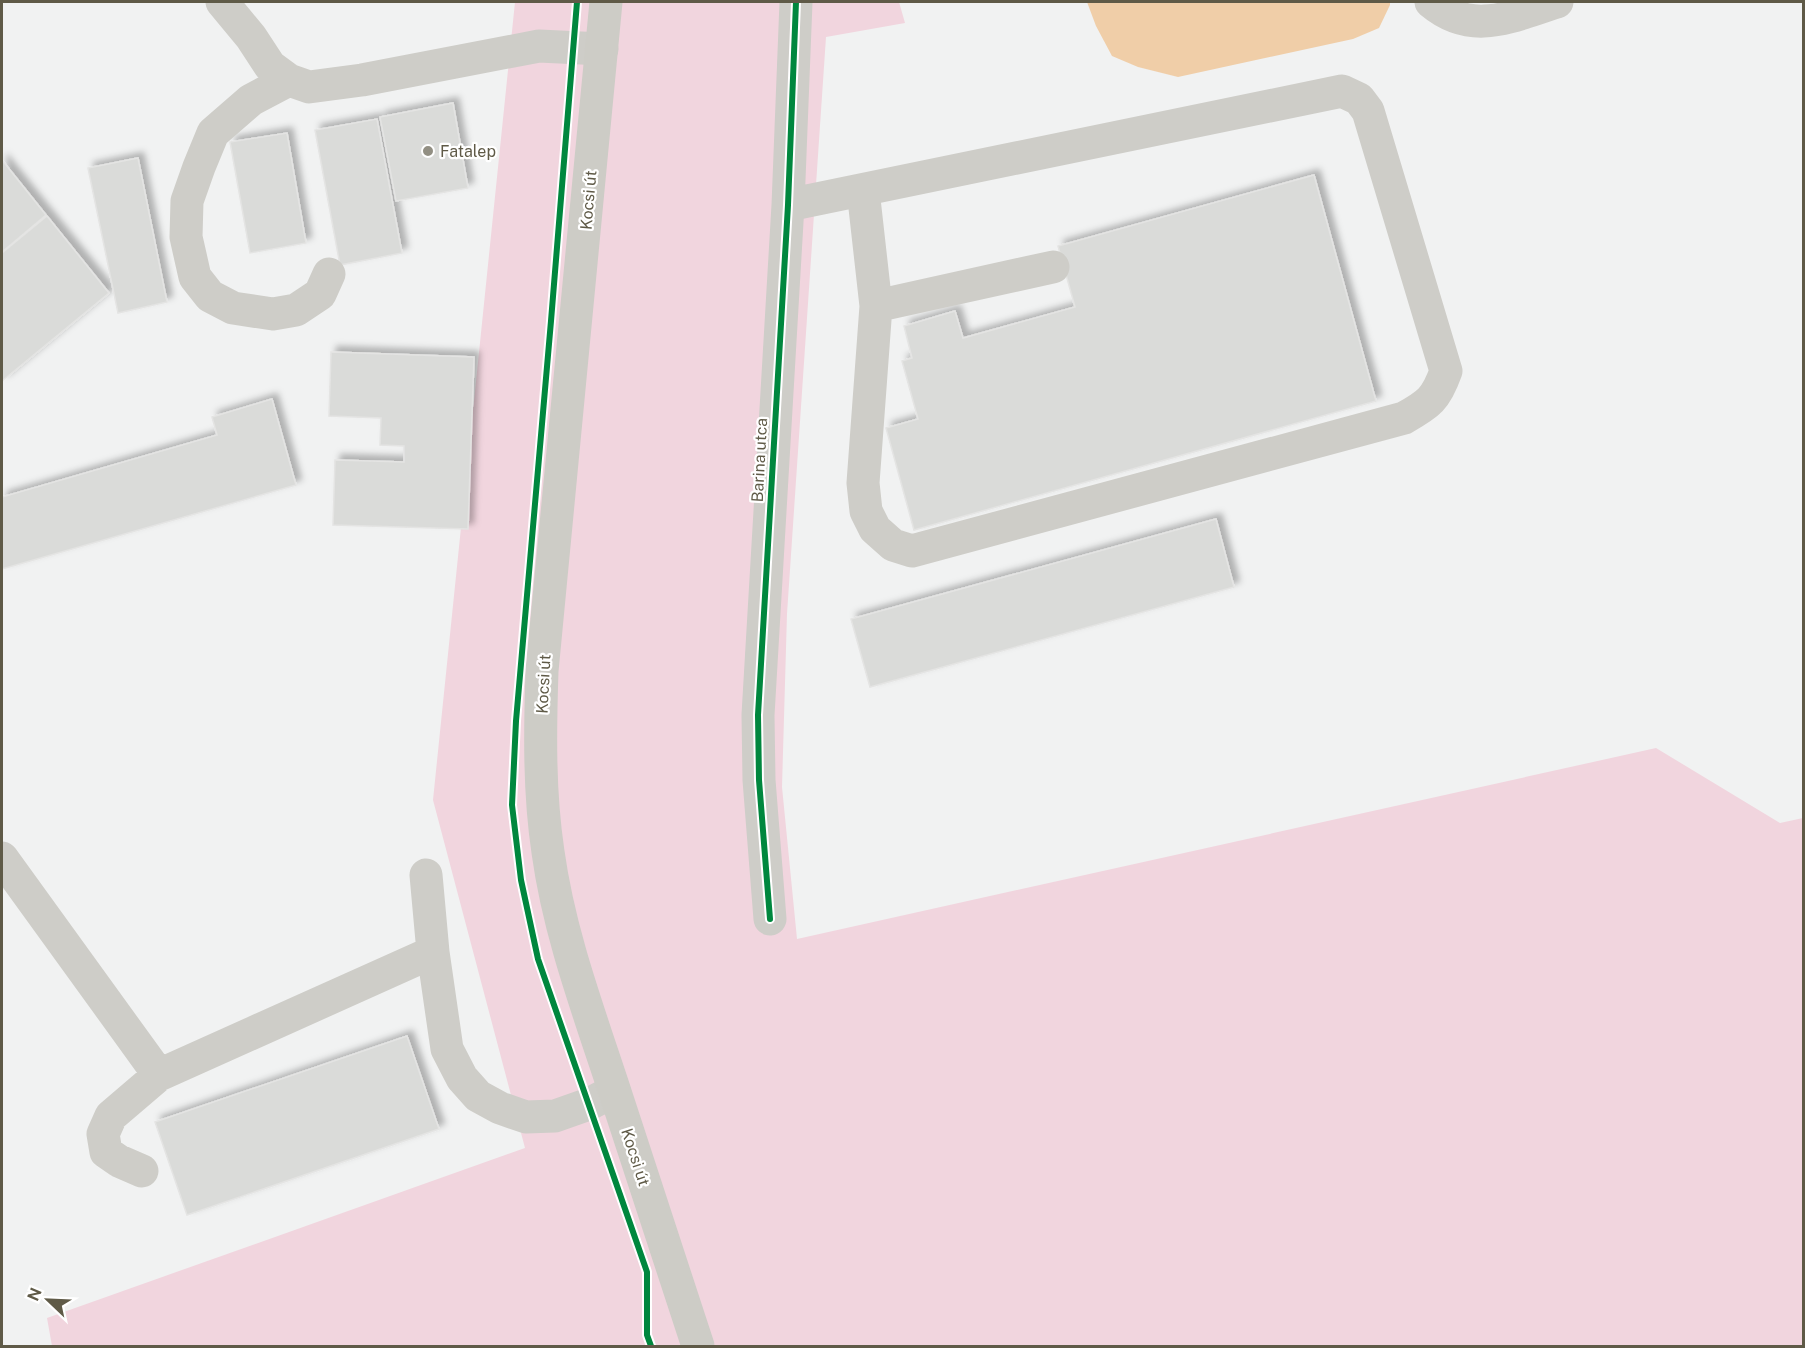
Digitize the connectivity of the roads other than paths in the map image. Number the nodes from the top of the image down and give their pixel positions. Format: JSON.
{"nodes":[{"id":1,"x":222,"y":2,"type":"edge"},
{"id":2,"x":606,"y":2,"type":"edge"},
{"id":3,"x":796,"y":2,"type":"edge"},
{"id":4,"x":1431,"y":2,"type":"edge"},
{"id":5,"x":1557,"y":2,"type":"edge"},
{"id":6,"x":602,"y":49,"type":"junction"},
{"id":7,"x":289,"y":80,"type":"junction"},
{"id":8,"x":863,"y":189,"type":"junction"},
{"id":9,"x":788,"y":205,"type":"junction"},
{"id":10,"x":1053,"y":267,"type":"dead end"},
{"id":11,"x":329,"y":274,"type":"dead end"},
{"id":12,"x":876,"y":306,"type":"junction"},
{"id":13,"x":2,"y":858,"type":"edge"},
{"id":14,"x":426,"y":875,"type":"dead end"},
{"id":15,"x":770,"y":919,"type":"dead end"},
{"id":16,"x":433,"y":952,"type":"junction"},
{"id":17,"x":159,"y":1075,"type":"junction"},
{"id":18,"x":614,"y":1091,"type":"junction"},
{"id":19,"x":142,"y":1171,"type":"dead end"},
{"id":20,"x":698,"y":1347,"type":"edge"}],
"edges":[{"from":1,"to":7,"type":"street"},
{"from":2,"to":6,"type":"main road","name":"Kocsi út"},
{"from":3,"to":9,"type":"street","name":"Barina utca"},
{"from":4,"to":5,"type":"street"},
{"from":6,"to":7,"type":"street"},
{"from":6,"to":18,"type":"main road","name":"Kocsi út"},
{"from":7,"to":11,"type":"street"},
{"from":8,"to":9,"type":"street"},
{"from":8,"to":12,"type":"street"},
{"from":8,"to":12,"type":"street"},
{"from":9,"to":15,"type":"street","name":"Barina utca"},
{"from":10,"to":12,"type":"street"},
{"from":13,"to":17,"type":"street"},
{"from":14,"to":16,"type":"street"},
{"from":16,"to":17,"type":"street"},
{"from":16,"to":18,"type":"street"},
{"from":17,"to":19,"type":"street"},
{"from":18,"to":20,"type":"main road","name":"Kocsi út"}]}
